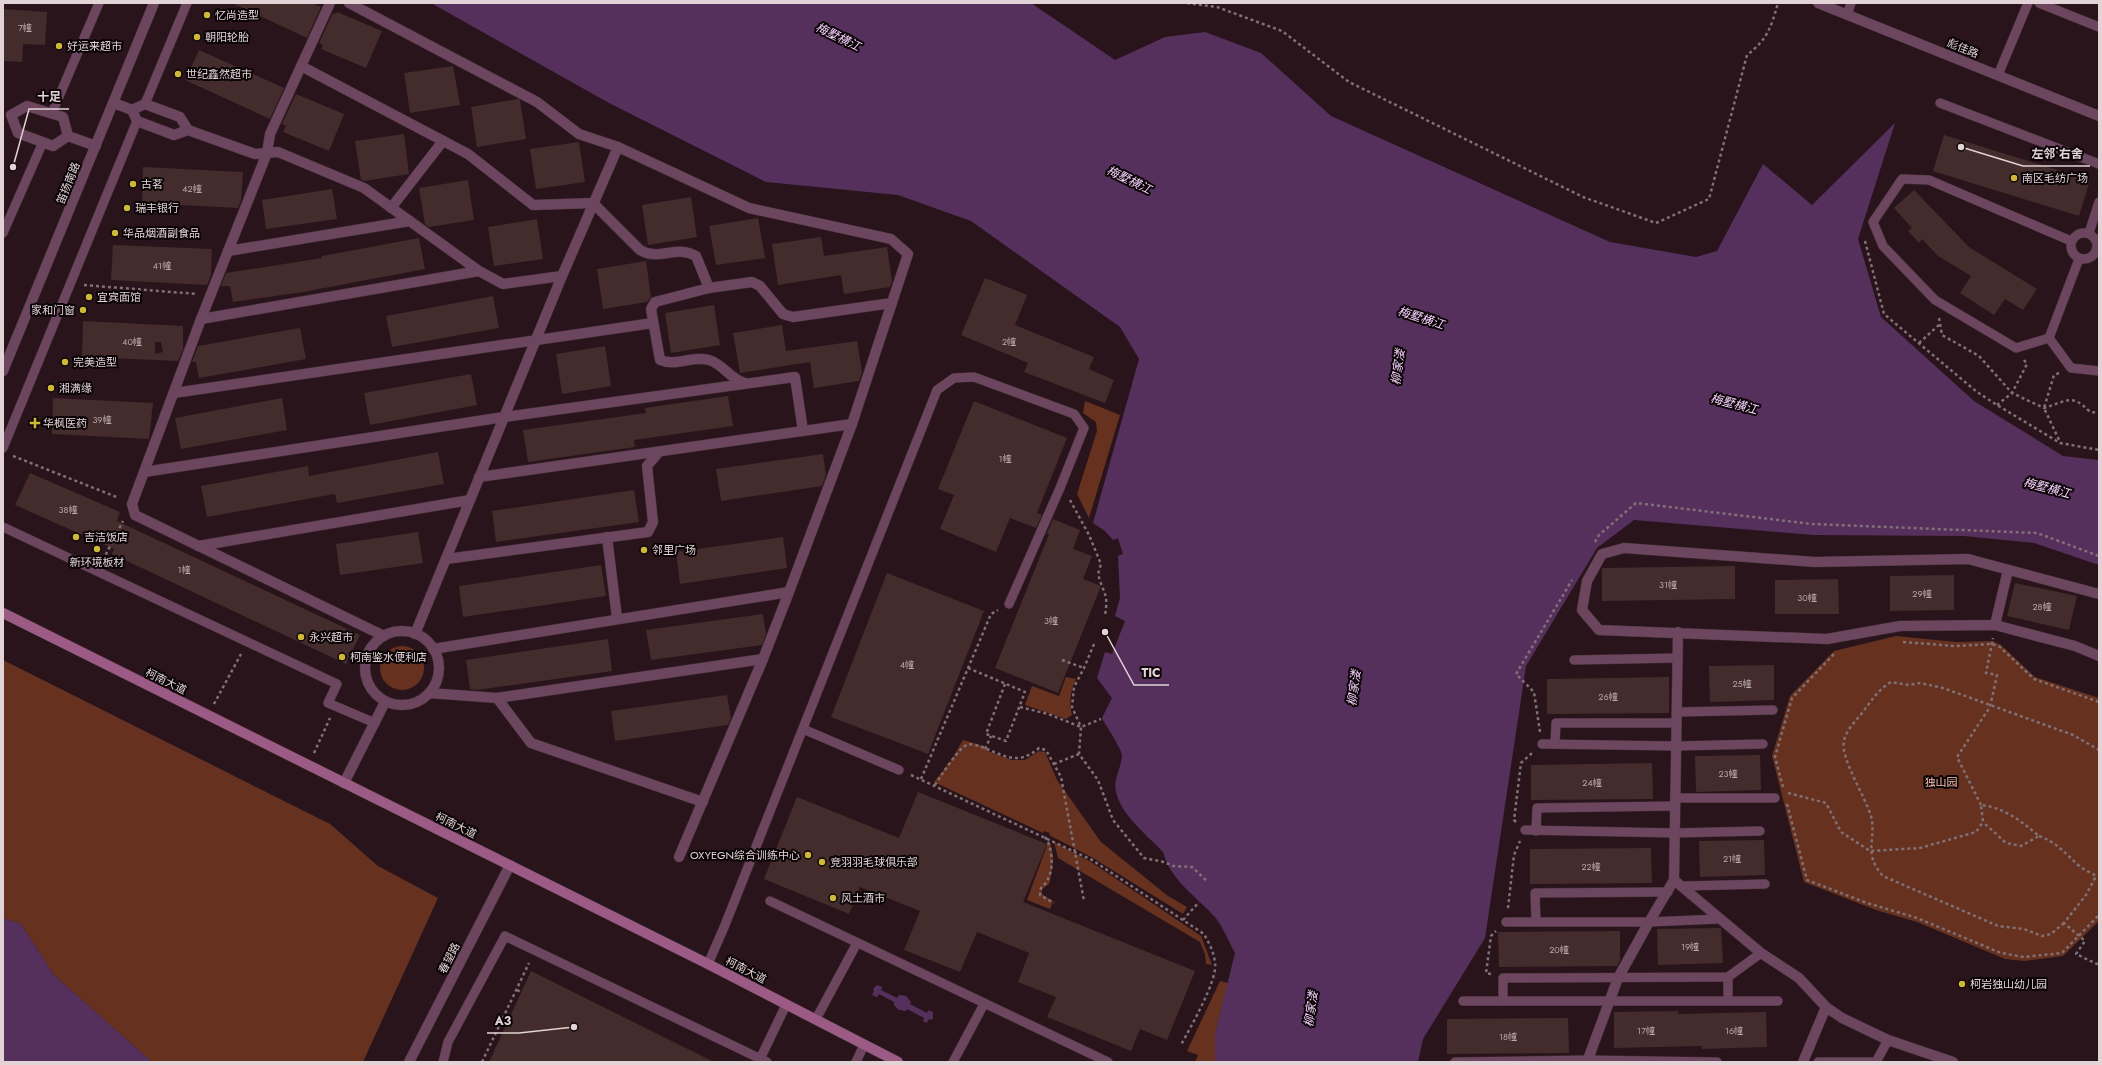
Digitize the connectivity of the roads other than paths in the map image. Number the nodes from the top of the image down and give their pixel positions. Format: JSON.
{"nodes":[{"id":1,"x":99,"y":3,"type":"edge"},
{"id":2,"x":154,"y":3,"type":"edge"},
{"id":3,"x":187,"y":3,"type":"edge"},
{"id":4,"x":330,"y":3,"type":"edge"},
{"id":5,"x":350,"y":3,"type":"edge"},
{"id":6,"x":1818,"y":3,"type":"edge"},
{"id":7,"x":1851,"y":3,"type":"edge"},
{"id":8,"x":2028,"y":3,"type":"edge"},
{"id":9,"x":2039,"y":3,"type":"edge"},
{"id":10,"x":1847,"y":15,"type":"junction"},
{"id":11,"x":2099,"y":27,"type":"edge"},
{"id":12,"x":301,"y":66,"type":"junction"},
{"id":13,"x":1998,"y":75,"type":"junction"},
{"id":14,"x":114,"y":103,"type":"junction"},
{"id":15,"x":1940,"y":103,"type":"dead end"},
{"id":16,"x":145,"y":104,"type":"junction"},
{"id":17,"x":132,"y":110,"type":"junction"},
{"id":18,"x":52,"y":113,"type":"junction"},
{"id":19,"x":7,"y":114,"type":"edge"},
{"id":20,"x":2099,"y":116,"type":"edge"},
{"id":21,"x":137,"y":121,"type":"junction"},
{"id":22,"x":188,"y":130,"type":"junction"},
{"id":23,"x":68,"y":136,"type":"junction"},
{"id":24,"x":443,"y":141,"type":"junction"},
{"id":25,"x":43,"y":142,"type":"junction"},
{"id":26,"x":96,"y":146,"type":"junction"},
{"id":27,"x":618,"y":147,"type":"junction"},
{"id":28,"x":267,"y":153,"type":"junction"},
{"id":29,"x":2099,"y":164,"type":"edge"},
{"id":30,"x":2099,"y":202,"type":"edge"},
{"id":31,"x":593,"y":203,"type":"junction"},
{"id":32,"x":391,"y":208,"type":"junction"},
{"id":33,"x":410,"y":221,"type":"junction"},
{"id":34,"x":3,"y":233,"type":"edge"},
{"id":35,"x":2089,"y":233,"type":"junction"},
{"id":36,"x":2071,"y":241,"type":"junction"},
{"id":37,"x":2099,"y":248,"type":"edge"},
{"id":38,"x":228,"y":251,"type":"junction"},
{"id":39,"x":2079,"y":259,"type":"junction"},
{"id":40,"x":479,"y":271,"type":"junction"},
{"id":41,"x":562,"y":276,"type":"junction"},
{"id":42,"x":709,"y":288,"type":"junction"},
{"id":43,"x":892,"y":303,"type":"junction"},
{"id":44,"x":201,"y":319,"type":"junction"},
{"id":45,"x":653,"y":323,"type":"junction"},
{"id":46,"x":2049,"y":338,"type":"junction"},
{"id":47,"x":536,"y":339,"type":"junction"},
{"id":48,"x":3,"y":371,"type":"edge"},
{"id":49,"x":2099,"y":371,"type":"edge"},
{"id":50,"x":746,"y":383,"type":"junction"},
{"id":51,"x":174,"y":393,"type":"junction"},
{"id":52,"x":504,"y":417,"type":"junction"},
{"id":53,"x":852,"y":424,"type":"junction"},
{"id":54,"x":803,"y":431,"type":"junction"},
{"id":55,"x":6,"y":451,"type":"edge"},
{"id":56,"x":659,"y":452,"type":"junction"},
{"id":57,"x":144,"y":472,"type":"junction"},
{"id":58,"x":479,"y":477,"type":"junction"},
{"id":59,"x":470,"y":500,"type":"junction"},
{"id":60,"x":3,"y":527,"type":"edge"},
{"id":61,"x":607,"y":537,"type":"junction"},
{"id":62,"x":198,"y":546,"type":"junction"},
{"id":63,"x":446,"y":560,"type":"junction"},
{"id":64,"x":2008,"y":570,"type":"junction"},
{"id":65,"x":788,"y":592,"type":"junction"},
{"id":66,"x":2099,"y":594,"type":"edge"},
{"id":67,"x":1009,"y":604,"type":"road end"},
{"id":68,"x":3,"y":613,"type":"edge"},
{"id":69,"x":617,"y":618,"type":"junction"},
{"id":70,"x":1995,"y":624,"type":"junction"},
{"id":71,"x":1678,"y":632,"type":"junction"},
{"id":72,"x":415,"y":634,"type":"junction"},
{"id":73,"x":384,"y":636,"type":"junction"},
{"id":74,"x":433,"y":649,"type":"junction"},
{"id":75,"x":2099,"y":656,"type":"edge"},
{"id":76,"x":1678,"y":658,"type":"junction"},
{"id":77,"x":763,"y":659,"type":"junction"},
{"id":78,"x":1574,"y":660,"type":"dead end"},
{"id":79,"x":429,"y":693,"type":"junction"},
{"id":80,"x":497,"y":698,"type":"junction"},
{"id":81,"x":385,"y":702,"type":"junction"},
{"id":82,"x":1774,"y":710,"type":"dead end"},
{"id":83,"x":1677,"y":712,"type":"junction"},
{"id":84,"x":1676,"y":723,"type":"junction"},
{"id":85,"x":375,"y":724,"type":"junction"},
{"id":86,"x":803,"y":729,"type":"junction"},
{"id":87,"x":1542,"y":744,"type":"dead end"},
{"id":88,"x":1555,"y":744,"type":"junction"},
{"id":89,"x":1763,"y":744,"type":"dead end"},
{"id":90,"x":1676,"y":746,"type":"junction"},
{"id":91,"x":899,"y":770,"type":"road end"},
{"id":92,"x":344,"y":783,"type":"junction"},
{"id":93,"x":1775,"y":798,"type":"dead end"},
{"id":94,"x":702,"y":802,"type":"junction"},
{"id":95,"x":1675,"y":802,"type":"junction"},
{"id":96,"x":1525,"y":830,"type":"dead end"},
{"id":97,"x":1536,"y":831,"type":"junction"},
{"id":98,"x":1760,"y":831,"type":"dead end"},
{"id":99,"x":1675,"y":833,"type":"junction"},
{"id":100,"x":679,"y":857,"type":"dead end"},
{"id":101,"x":510,"y":865,"type":"junction"},
{"id":102,"x":1674,"y":880,"type":"junction"},
{"id":103,"x":1765,"y":884,"type":"dead end"},
{"id":104,"x":1684,"y":886,"type":"junction"},
{"id":105,"x":1668,"y":892,"type":"junction"},
{"id":106,"x":770,"y":901,"type":"dead end"},
{"id":107,"x":1720,"y":918,"type":"junction"},
{"id":108,"x":1536,"y":921,"type":"junction"},
{"id":109,"x":1506,"y":922,"type":"dead end"},
{"id":110,"x":1649,"y":922,"type":"junction"},
{"id":111,"x":858,"y":943,"type":"junction"},
{"id":112,"x":1761,"y":953,"type":"junction"},
{"id":113,"x":708,"y":964,"type":"junction"},
{"id":114,"x":1728,"y":976,"type":"junction"},
{"id":115,"x":1618,"y":978,"type":"junction"},
{"id":116,"x":1609,"y":1000,"type":"junction"},
{"id":117,"x":1728,"y":1000,"type":"junction"},
{"id":118,"x":1463,"y":1001,"type":"dead end"},
{"id":119,"x":1503,"y":1001,"type":"junction"},
{"id":120,"x":1778,"y":1001,"type":"dead end"},
{"id":121,"x":984,"y":1004,"type":"junction"},
{"id":122,"x":786,"y":1005,"type":"junction"},
{"id":123,"x":1826,"y":1007,"type":"junction"},
{"id":124,"x":816,"y":1019,"type":"junction"},
{"id":125,"x":1888,"y":1040,"type":"junction"},
{"id":126,"x":864,"y":1045,"type":"junction"},
{"id":127,"x":1928,"y":1059,"type":"edge"},
{"id":128,"x":764,"y":1060,"type":"edge"},
{"id":129,"x":1587,"y":1061,"type":"edge"},
{"id":130,"x":409,"y":1062,"type":"edge"},
{"id":131,"x":443,"y":1062,"type":"edge"},
{"id":132,"x":856,"y":1062,"type":"edge"},
{"id":133,"x":898,"y":1062,"type":"edge"},
{"id":134,"x":953,"y":1062,"type":"edge"},
{"id":135,"x":1108,"y":1062,"type":"edge"},
{"id":136,"x":1455,"y":1062,"type":"edge"},
{"id":137,"x":1717,"y":1062,"type":"edge"},
{"id":138,"x":1803,"y":1062,"type":"edge"},
{"id":139,"x":1818,"y":1062,"type":"edge"},
{"id":140,"x":1953,"y":1062,"type":"edge"}],
"edges":[{"from":1,"to":18,"type":"lane"},
{"from":2,"to":14,"type":"street","name":"笛扬南路"},
{"from":3,"to":16,"type":"lane"},
{"from":4,"to":12,"type":"street"},
{"from":5,"to":27,"type":"street"},
{"from":6,"to":10,"type":"street","name":"彪佳路"},
{"from":7,"to":10,"type":"lane"},
{"from":8,"to":13,"type":"lane"},
{"from":9,"to":11,"type":"lane"},
{"from":10,"to":13,"type":"street","name":"彪佳路"},
{"from":12,"to":24,"type":"street"},
{"from":12,"to":28,"type":"street"},
{"from":13,"to":20,"type":"street","name":"彪佳路"},
{"from":14,"to":17,"type":"street"},
{"from":14,"to":26,"type":"street","name":"笛扬南路"},
{"from":15,"to":29,"type":"lane"},
{"from":16,"to":17,"type":"street"},
{"from":16,"to":22,"type":"street"},
{"from":17,"to":21,"type":"street"},
{"from":18,"to":19,"type":"street"},
{"from":18,"to":23,"type":"street"},
{"from":19,"to":25,"type":"street"},
{"from":21,"to":22,"type":"street"},
{"from":21,"to":55,"type":"lane"},
{"from":22,"to":28,"type":"street"},
{"from":23,"to":25,"type":"street"},
{"from":23,"to":26,"type":"street"},
{"from":24,"to":31,"type":"street"},
{"from":24,"to":32,"type":"street"},
{"from":25,"to":34,"type":"lane"},
{"from":26,"to":48,"type":"street","name":"笛扬南路"},
{"from":27,"to":31,"type":"street"},
{"from":27,"to":43,"type":"street"},
{"from":28,"to":32,"type":"street"},
{"from":28,"to":38,"type":"street"},
{"from":30,"to":35,"type":"lane"},
{"from":31,"to":41,"type":"street"},
{"from":31,"to":42,"type":"street"},
{"from":32,"to":33,"type":"street"},
{"from":33,"to":38,"type":"street"},
{"from":33,"to":40,"type":"street"},
{"from":35,"to":36,"type":"lane"},
{"from":35,"to":37,"type":"lane"},
{"from":36,"to":39,"type":"lane"},
{"from":36,"to":46,"type":"lane"},
{"from":37,"to":39,"type":"lane"},
{"from":38,"to":44,"type":"street"},
{"from":39,"to":46,"type":"lane"},
{"from":40,"to":41,"type":"street"},
{"from":40,"to":44,"type":"street"},
{"from":41,"to":47,"type":"street"},
{"from":42,"to":43,"type":"street"},
{"from":42,"to":45,"type":"street"},
{"from":43,"to":53,"type":"street"},
{"from":44,"to":51,"type":"street"},
{"from":45,"to":47,"type":"street"},
{"from":45,"to":50,"type":"street"},
{"from":46,"to":49,"type":"lane"},
{"from":47,"to":51,"type":"street"},
{"from":47,"to":52,"type":"street"},
{"from":50,"to":52,"type":"street"},
{"from":50,"to":54,"type":"street"},
{"from":51,"to":57,"type":"street"},
{"from":52,"to":57,"type":"street"},
{"from":52,"to":58,"type":"street"},
{"from":53,"to":54,"type":"street"},
{"from":53,"to":65,"type":"street"},
{"from":54,"to":56,"type":"street"},
{"from":56,"to":58,"type":"street"},
{"from":56,"to":61,"type":"street"},
{"from":57,"to":62,"type":"street"},
{"from":58,"to":59,"type":"street"},
{"from":59,"to":62,"type":"street"},
{"from":59,"to":63,"type":"street"},
{"from":60,"to":85,"type":"lane"},
{"from":61,"to":63,"type":"street"},
{"from":61,"to":69,"type":"street"},
{"from":62,"to":73,"type":"street"},
{"from":63,"to":72,"type":"street"},
{"from":64,"to":66,"type":"street"},
{"from":64,"to":70,"type":"street"},
{"from":64,"to":71,"type":"street"},
{"from":65,"to":69,"type":"street"},
{"from":65,"to":77,"type":"street"},
{"from":67,"to":86,"type":"lane"},
{"from":68,"to":92,"type":"main road","name":"柯南大道"},
{"from":69,"to":74,"type":"street"},
{"from":70,"to":71,"type":"street"},
{"from":70,"to":75,"type":"street"},
{"from":71,"to":76,"type":"street"},
{"from":72,"to":73,"type":"street"},
{"from":72,"to":74,"type":"street"},
{"from":73,"to":81,"type":"street"},
{"from":74,"to":79,"type":"street"},
{"from":76,"to":78,"type":"lane"},
{"from":76,"to":83,"type":"street"},
{"from":77,"to":80,"type":"street"},
{"from":77,"to":94,"type":"street"},
{"from":79,"to":80,"type":"street"},
{"from":79,"to":81,"type":"street"},
{"from":80,"to":94,"type":"street"},
{"from":81,"to":85,"type":"street"},
{"from":82,"to":83,"type":"lane"},
{"from":83,"to":84,"type":"street"},
{"from":84,"to":88,"type":"lane"},
{"from":84,"to":90,"type":"street"},
{"from":85,"to":92,"type":"street"},
{"from":86,"to":91,"type":"lane"},
{"from":86,"to":113,"type":"lane"},
{"from":87,"to":88,"type":"lane"},
{"from":88,"to":90,"type":"lane"},
{"from":89,"to":90,"type":"lane"},
{"from":90,"to":95,"type":"street"},
{"from":92,"to":101,"type":"main road","name":"柯南大道"},
{"from":93,"to":95,"type":"lane"},
{"from":94,"to":100,"type":"street"},
{"from":95,"to":97,"type":"lane"},
{"from":95,"to":99,"type":"street"},
{"from":96,"to":97,"type":"lane"},
{"from":97,"to":99,"type":"lane"},
{"from":98,"to":99,"type":"lane"},
{"from":99,"to":102,"type":"street"},
{"from":101,"to":113,"type":"main road","name":"柯南大道"},
{"from":101,"to":130,"type":"street","name":"春望路"},
{"from":102,"to":104,"type":"street"},
{"from":102,"to":105,"type":"street"},
{"from":103,"to":104,"type":"lane"},
{"from":104,"to":107,"type":"street"},
{"from":105,"to":108,"type":"lane"},
{"from":105,"to":110,"type":"street"},
{"from":106,"to":111,"type":"lane"},
{"from":107,"to":110,"type":"lane"},
{"from":107,"to":112,"type":"street"},
{"from":108,"to":109,"type":"lane"},
{"from":108,"to":110,"type":"lane"},
{"from":110,"to":115,"type":"street"},
{"from":111,"to":121,"type":"lane"},
{"from":111,"to":124,"type":"lane"},
{"from":112,"to":114,"type":"lane"},
{"from":112,"to":123,"type":"street"},
{"from":113,"to":122,"type":"main road","name":"柯南大道"},
{"from":114,"to":115,"type":"lane"},
{"from":114,"to":117,"type":"lane"},
{"from":115,"to":116,"type":"street"},
{"from":115,"to":119,"type":"lane"},
{"from":116,"to":117,"type":"lane"},
{"from":116,"to":119,"type":"lane"},
{"from":116,"to":129,"type":"street"},
{"from":117,"to":120,"type":"lane"},
{"from":118,"to":119,"type":"lane"},
{"from":121,"to":134,"type":"lane"},
{"from":121,"to":135,"type":"lane"},
{"from":122,"to":124,"type":"main road","name":"柯南大道"},
{"from":122,"to":128,"type":"lane"},
{"from":123,"to":125,"type":"street"},
{"from":123,"to":138,"type":"street"},
{"from":124,"to":126,"type":"main road","name":"柯南大道"},
{"from":125,"to":127,"type":"street"},
{"from":125,"to":139,"type":"lane"},
{"from":126,"to":132,"type":"lane"},
{"from":126,"to":133,"type":"main road","name":"柯南大道"},
{"from":127,"to":140,"type":"street"},
{"from":128,"to":131,"type":"lane"},
{"from":129,"to":136,"type":"lane"},
{"from":129,"to":137,"type":"lane"}]}
